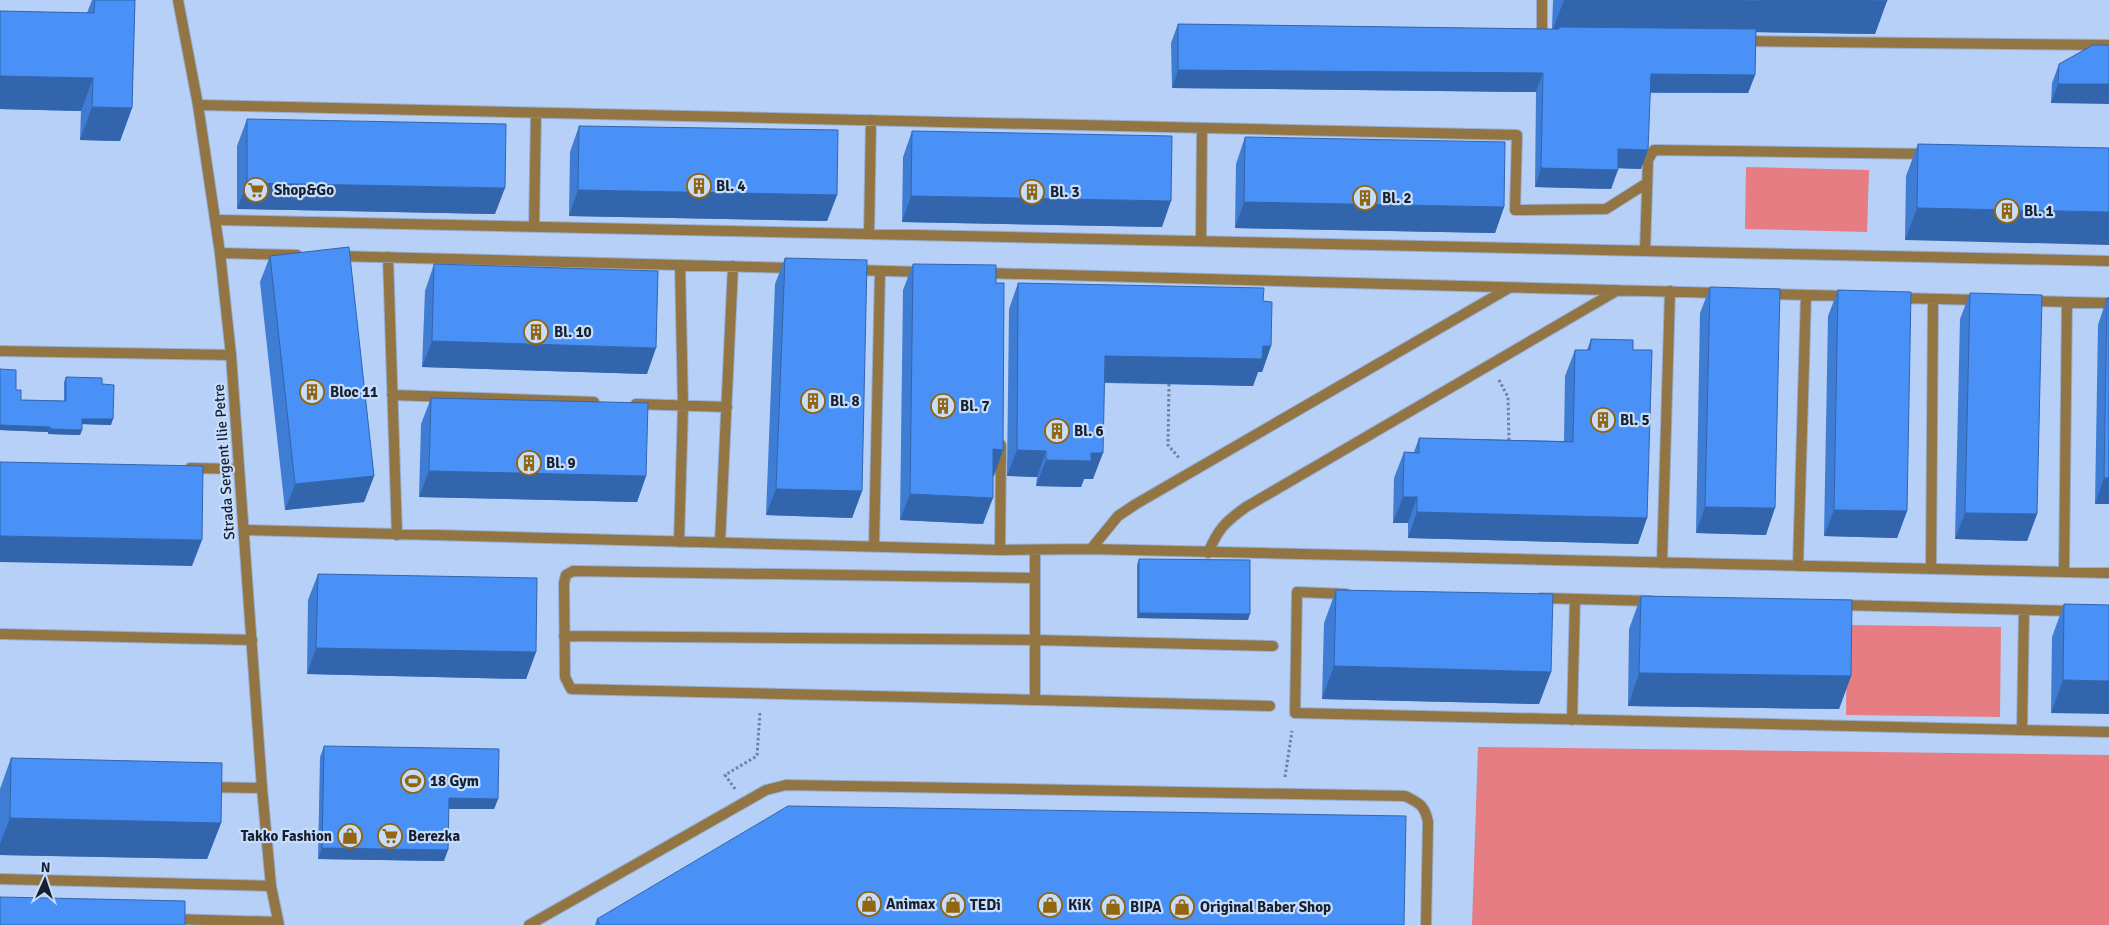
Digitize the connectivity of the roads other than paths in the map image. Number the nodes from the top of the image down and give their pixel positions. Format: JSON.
{"nodes":[{"id":1,"x":178,"y":0,"type":"edge"},
{"id":2,"x":1542,"y":0,"type":"edge"},
{"id":3,"x":1542,"y":38,"type":"edge"},
{"id":4,"x":1731,"y":41,"type":"edge"},
{"id":5,"x":2109,"y":45,"type":"edge"},
{"id":6,"x":198,"y":104,"type":"junction"},
{"id":7,"x":536,"y":113,"type":"junction"},
{"id":8,"x":871,"y":120,"type":"junction"},
{"id":9,"x":1202,"y":128,"type":"junction"},
{"id":10,"x":1940,"y":154,"type":"edge"},
{"id":11,"x":1647,"y":184,"type":"junction"},
{"id":12,"x":216,"y":220,"type":"junction"},
{"id":13,"x":534,"y":227,"type":"junction"},
{"id":14,"x":869,"y":234,"type":"junction"},
{"id":15,"x":1201,"y":241,"type":"junction"},
{"id":16,"x":1645,"y":251,"type":"junction"},
{"id":17,"x":220,"y":253,"type":"junction"},
{"id":18,"x":309,"y":255,"type":"edge"},
{"id":19,"x":329,"y":256,"type":"edge"},
{"id":20,"x":388,"y":258,"type":"junction"},
{"id":21,"x":2109,"y":261,"type":"edge"},
{"id":22,"x":680,"y":265,"type":"junction"},
{"id":23,"x":733,"y":266,"type":"junction"},
{"id":24,"x":802,"y":268,"type":"edge"},
{"id":25,"x":840,"y":270,"type":"edge"},
{"id":26,"x":880,"y":271,"type":"junction"},
{"id":27,"x":936,"y":272,"type":"edge"},
{"id":28,"x":974,"y":273,"type":"edge"},
{"id":29,"x":1510,"y":287,"type":"junction"},
{"id":30,"x":1618,"y":290,"type":"junction"},
{"id":31,"x":1670,"y":291,"type":"junction"},
{"id":32,"x":1728,"y":293,"type":"edge"},
{"id":33,"x":1757,"y":294,"type":"edge"},
{"id":34,"x":1806,"y":295,"type":"junction"},
{"id":35,"x":1864,"y":297,"type":"edge"},
{"id":36,"x":1884,"y":297,"type":"edge"},
{"id":37,"x":1933,"y":298,"type":"junction"},
{"id":38,"x":1990,"y":300,"type":"edge"},
{"id":39,"x":2019,"y":301,"type":"edge"},
{"id":40,"x":2067,"y":302,"type":"junction"},
{"id":41,"x":2109,"y":303,"type":"edge"},
{"id":42,"x":0,"y":351,"type":"edge"},
{"id":43,"x":231,"y":355,"type":"junction"},
{"id":44,"x":392,"y":395,"type":"junction"},
{"id":45,"x":606,"y":403,"type":"edge"},
{"id":46,"x":625,"y":403,"type":"edge"},
{"id":47,"x":683,"y":406,"type":"junction"},
{"id":48,"x":727,"y":407,"type":"junction"},
{"id":49,"x":1001,"y":432,"type":"edge"},
{"id":50,"x":179,"y":468,"type":"edge"},
{"id":51,"x":239,"y":469,"type":"junction"},
{"id":52,"x":244,"y":530,"type":"junction"},
{"id":53,"x":397,"y":535,"type":"junction"},
{"id":54,"x":679,"y":542,"type":"junction"},
{"id":55,"x":720,"y":543,"type":"junction"},
{"id":56,"x":874,"y":546,"type":"junction"},
{"id":57,"x":1000,"y":550,"type":"junction"},
{"id":58,"x":1035,"y":550,"type":"junction"},
{"id":59,"x":1091,"y":550,"type":"junction"},
{"id":60,"x":1208,"y":553,"type":"junction"},
{"id":61,"x":1662,"y":563,"type":"junction"},
{"id":62,"x":1798,"y":566,"type":"junction"},
{"id":63,"x":1931,"y":569,"type":"junction"},
{"id":64,"x":2064,"y":572,"type":"junction"},
{"id":65,"x":2109,"y":573,"type":"edge"},
{"id":66,"x":1035,"y":578,"type":"junction"},
{"id":67,"x":1357,"y":594,"type":"edge"},
{"id":68,"x":1526,"y":598,"type":"edge"},
{"id":69,"x":1575,"y":599,"type":"junction"},
{"id":70,"x":1665,"y":601,"type":"edge"},
{"id":71,"x":1834,"y":605,"type":"edge"},
{"id":72,"x":2024,"y":610,"type":"junction"},
{"id":73,"x":2080,"y":612,"type":"edge"},
{"id":74,"x":0,"y":634,"type":"edge"},
{"id":75,"x":564,"y":636,"type":"junction"},
{"id":76,"x":252,"y":640,"type":"junction"},
{"id":77,"x":1035,"y":640,"type":"junction"},
{"id":78,"x":1273,"y":646,"type":"dead end"},
{"id":79,"x":1035,"y":700,"type":"junction"},
{"id":80,"x":1270,"y":706,"type":"dead end"},
{"id":81,"x":1572,"y":720,"type":"junction"},
{"id":82,"x":2022,"y":730,"type":"junction"},
{"id":83,"x":2109,"y":732,"type":"edge"},
{"id":84,"x":196,"y":787,"type":"edge"},
{"id":85,"x":262,"y":788,"type":"junction"},
{"id":86,"x":0,"y":880,"type":"edge"},
{"id":87,"x":271,"y":886,"type":"junction"},
{"id":88,"x":158,"y":919,"type":"edge"},
{"id":89,"x":217,"y":923,"type":"edge"},
{"id":90,"x":278,"y":923,"type":"edge"},
{"id":91,"x":529,"y":925,"type":"edge"},
{"id":92,"x":1426,"y":925,"type":"edge"}],
"edges":[{"from":1,"to":6,"type":"street","name":"Strada Sergent Ilie Petre"},
{"from":2,"to":3,"type":"street"},
{"from":4,"to":5,"type":"street"},
{"from":6,"to":7,"type":"street"},
{"from":6,"to":12,"type":"street","name":"Strada Sergent Ilie Petre"},
{"from":7,"to":8,"type":"street"},
{"from":7,"to":13,"type":"street"},
{"from":8,"to":9,"type":"street"},
{"from":8,"to":14,"type":"street"},
{"from":9,"to":11,"type":"street"},
{"from":9,"to":15,"type":"street"},
{"from":10,"to":11,"type":"street"},
{"from":11,"to":16,"type":"street"},
{"from":12,"to":13,"type":"street"},
{"from":12,"to":17,"type":"street","name":"Strada Sergent Ilie Petre"},
{"from":13,"to":14,"type":"street"},
{"from":14,"to":15,"type":"street"},
{"from":15,"to":16,"type":"street"},
{"from":16,"to":21,"type":"street"},
{"from":17,"to":18,"type":"street"},
{"from":17,"to":43,"type":"street","name":"Strada Sergent Ilie Petre"},
{"from":19,"to":20,"type":"street"},
{"from":20,"to":22,"type":"street"},
{"from":20,"to":44,"type":"street"},
{"from":22,"to":23,"type":"street"},
{"from":22,"to":47,"type":"street"},
{"from":23,"to":24,"type":"street"},
{"from":23,"to":48,"type":"street"},
{"from":25,"to":26,"type":"street"},
{"from":26,"to":27,"type":"street"},
{"from":26,"to":56,"type":"street"},
{"from":28,"to":29,"type":"street"},
{"from":29,"to":30,"type":"street"},
{"from":29,"to":59,"type":"street"},
{"from":30,"to":31,"type":"street"},
{"from":30,"to":60,"type":"street"},
{"from":31,"to":32,"type":"street"},
{"from":31,"to":61,"type":"street"},
{"from":33,"to":34,"type":"street"},
{"from":34,"to":35,"type":"street"},
{"from":34,"to":62,"type":"street"},
{"from":36,"to":37,"type":"street"},
{"from":37,"to":38,"type":"street"},
{"from":37,"to":63,"type":"street"},
{"from":39,"to":40,"type":"street"},
{"from":40,"to":41,"type":"street"},
{"from":40,"to":64,"type":"street"},
{"from":42,"to":43,"type":"street"},
{"from":43,"to":51,"type":"street","name":"Strada Sergent Ilie Petre"},
{"from":44,"to":45,"type":"street"},
{"from":44,"to":53,"type":"street"},
{"from":46,"to":47,"type":"street"},
{"from":47,"to":48,"type":"street"},
{"from":47,"to":54,"type":"street"},
{"from":48,"to":55,"type":"street"},
{"from":49,"to":57,"type":"street"},
{"from":50,"to":51,"type":"street"},
{"from":51,"to":52,"type":"street","name":"Strada Sergent Ilie Petre"},
{"from":52,"to":53,"type":"street"},
{"from":52,"to":76,"type":"street","name":"Strada Sergent Ilie Petre"},
{"from":53,"to":54,"type":"street"},
{"from":54,"to":55,"type":"street"},
{"from":55,"to":56,"type":"street"},
{"from":56,"to":57,"type":"street"},
{"from":57,"to":58,"type":"street"},
{"from":58,"to":59,"type":"street"},
{"from":58,"to":66,"type":"street"},
{"from":59,"to":60,"type":"street"},
{"from":60,"to":61,"type":"street"},
{"from":61,"to":62,"type":"street"},
{"from":62,"to":63,"type":"street"},
{"from":63,"to":64,"type":"street"},
{"from":64,"to":65,"type":"street"},
{"from":66,"to":75,"type":"street"},
{"from":66,"to":77,"type":"street"},
{"from":67,"to":81,"type":"street"},
{"from":68,"to":69,"type":"street"},
{"from":69,"to":70,"type":"street"},
{"from":69,"to":81,"type":"street"},
{"from":71,"to":72,"type":"street"},
{"from":72,"to":73,"type":"street"},
{"from":72,"to":82,"type":"street"},
{"from":74,"to":76,"type":"street"},
{"from":75,"to":77,"type":"street"},
{"from":75,"to":79,"type":"street"},
{"from":76,"to":85,"type":"street","name":"Strada Sergent Ilie Petre"},
{"from":77,"to":78,"type":"street"},
{"from":77,"to":79,"type":"street"},
{"from":79,"to":80,"type":"street"},
{"from":81,"to":82,"type":"street"},
{"from":82,"to":83,"type":"street"},
{"from":84,"to":85,"type":"street"},
{"from":85,"to":87,"type":"street","name":"Strada Sergent Ilie Petre"},
{"from":86,"to":87,"type":"street"},
{"from":87,"to":90,"type":"street","name":"Strada Sergent Ilie Petre"},
{"from":88,"to":89,"type":"street"},
{"from":89,"to":90,"type":"street"},
{"from":91,"to":92,"type":"street"}]}
